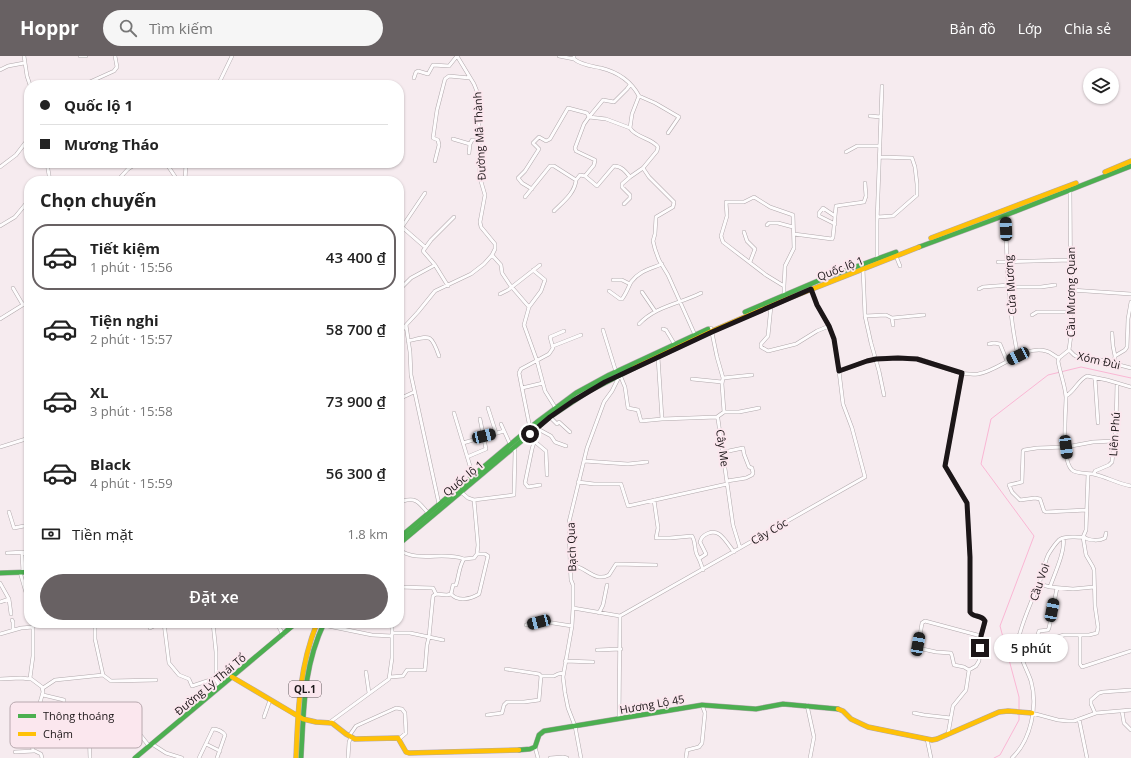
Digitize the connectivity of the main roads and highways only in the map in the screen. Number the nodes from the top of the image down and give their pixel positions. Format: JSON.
{"nodes":[{"id":1,"x":1131,"y":161,"type":"edge"},
{"id":2,"x":1131,"y":166,"type":"edge"},
{"id":3,"x":712,"y":330,"type":"junction"},
{"id":4,"x":618,"y":373,"type":"junction"},
{"id":5,"x":512,"y":446,"type":"junction"},
{"id":6,"x":404,"y":534,"type":"edge"},
{"id":7,"x":406,"y":538,"type":"edge"},
{"id":8,"x":24,"y":572,"type":"edge"},
{"id":9,"x":0,"y":573,"type":"edge"},
{"id":10,"x":291,"y":628,"type":"edge"},
{"id":11,"x":319,"y":628,"type":"edge"},
{"id":12,"x":320,"y":628,"type":"edge"},
{"id":13,"x":232,"y":677,"type":"junction"},
{"id":14,"x":1032,"y":713,"type":"road end"},
{"id":15,"x":298,"y":716,"type":"junction"},
{"id":16,"x":303,"y":719,"type":"junction"},
{"id":17,"x":135,"y":758,"type":"edge"},
{"id":18,"x":296,"y":758,"type":"edge"},
{"id":19,"x":301,"y":758,"type":"edge"}],
"edges":[{"from":1,"to":3,"type":"main road","name":"Quốc lộ 1"},
{"from":2,"to":3,"type":"main road","name":"Quốc lộ 1"},
{"from":3,"to":4,"type":"main road","name":"Quốc lộ 1"},
{"from":3,"to":4,"type":"main road","name":"Quốc lộ 1"},
{"from":4,"to":5,"type":"main road","name":"Quốc lộ 1"},
{"from":4,"to":5,"type":"main road","name":"Quốc lộ 1"},
{"from":5,"to":6,"type":"main road","name":"Quốc lộ 1"},
{"from":5,"to":7,"type":"main road","name":"Quốc lộ 1"},
{"from":8,"to":9,"type":"main road"},
{"from":10,"to":13,"type":"main road","name":"Đường Lý Thái Tổ"},
{"from":11,"to":15,"type":"main road","number":"QL.1"},
{"from":12,"to":16,"type":"main road","number":"QL.1"},
{"from":13,"to":15,"type":"main road"},
{"from":13,"to":17,"type":"main road","name":"Đường Lý Thái Tổ"},
{"from":14,"to":16,"type":"main road","name":"Hương Lộ 45"},
{"from":15,"to":16,"type":"main road"},
{"from":15,"to":18,"type":"main road","number":"QL.1"},
{"from":16,"to":19,"type":"main road","number":"QL.1"}]}
